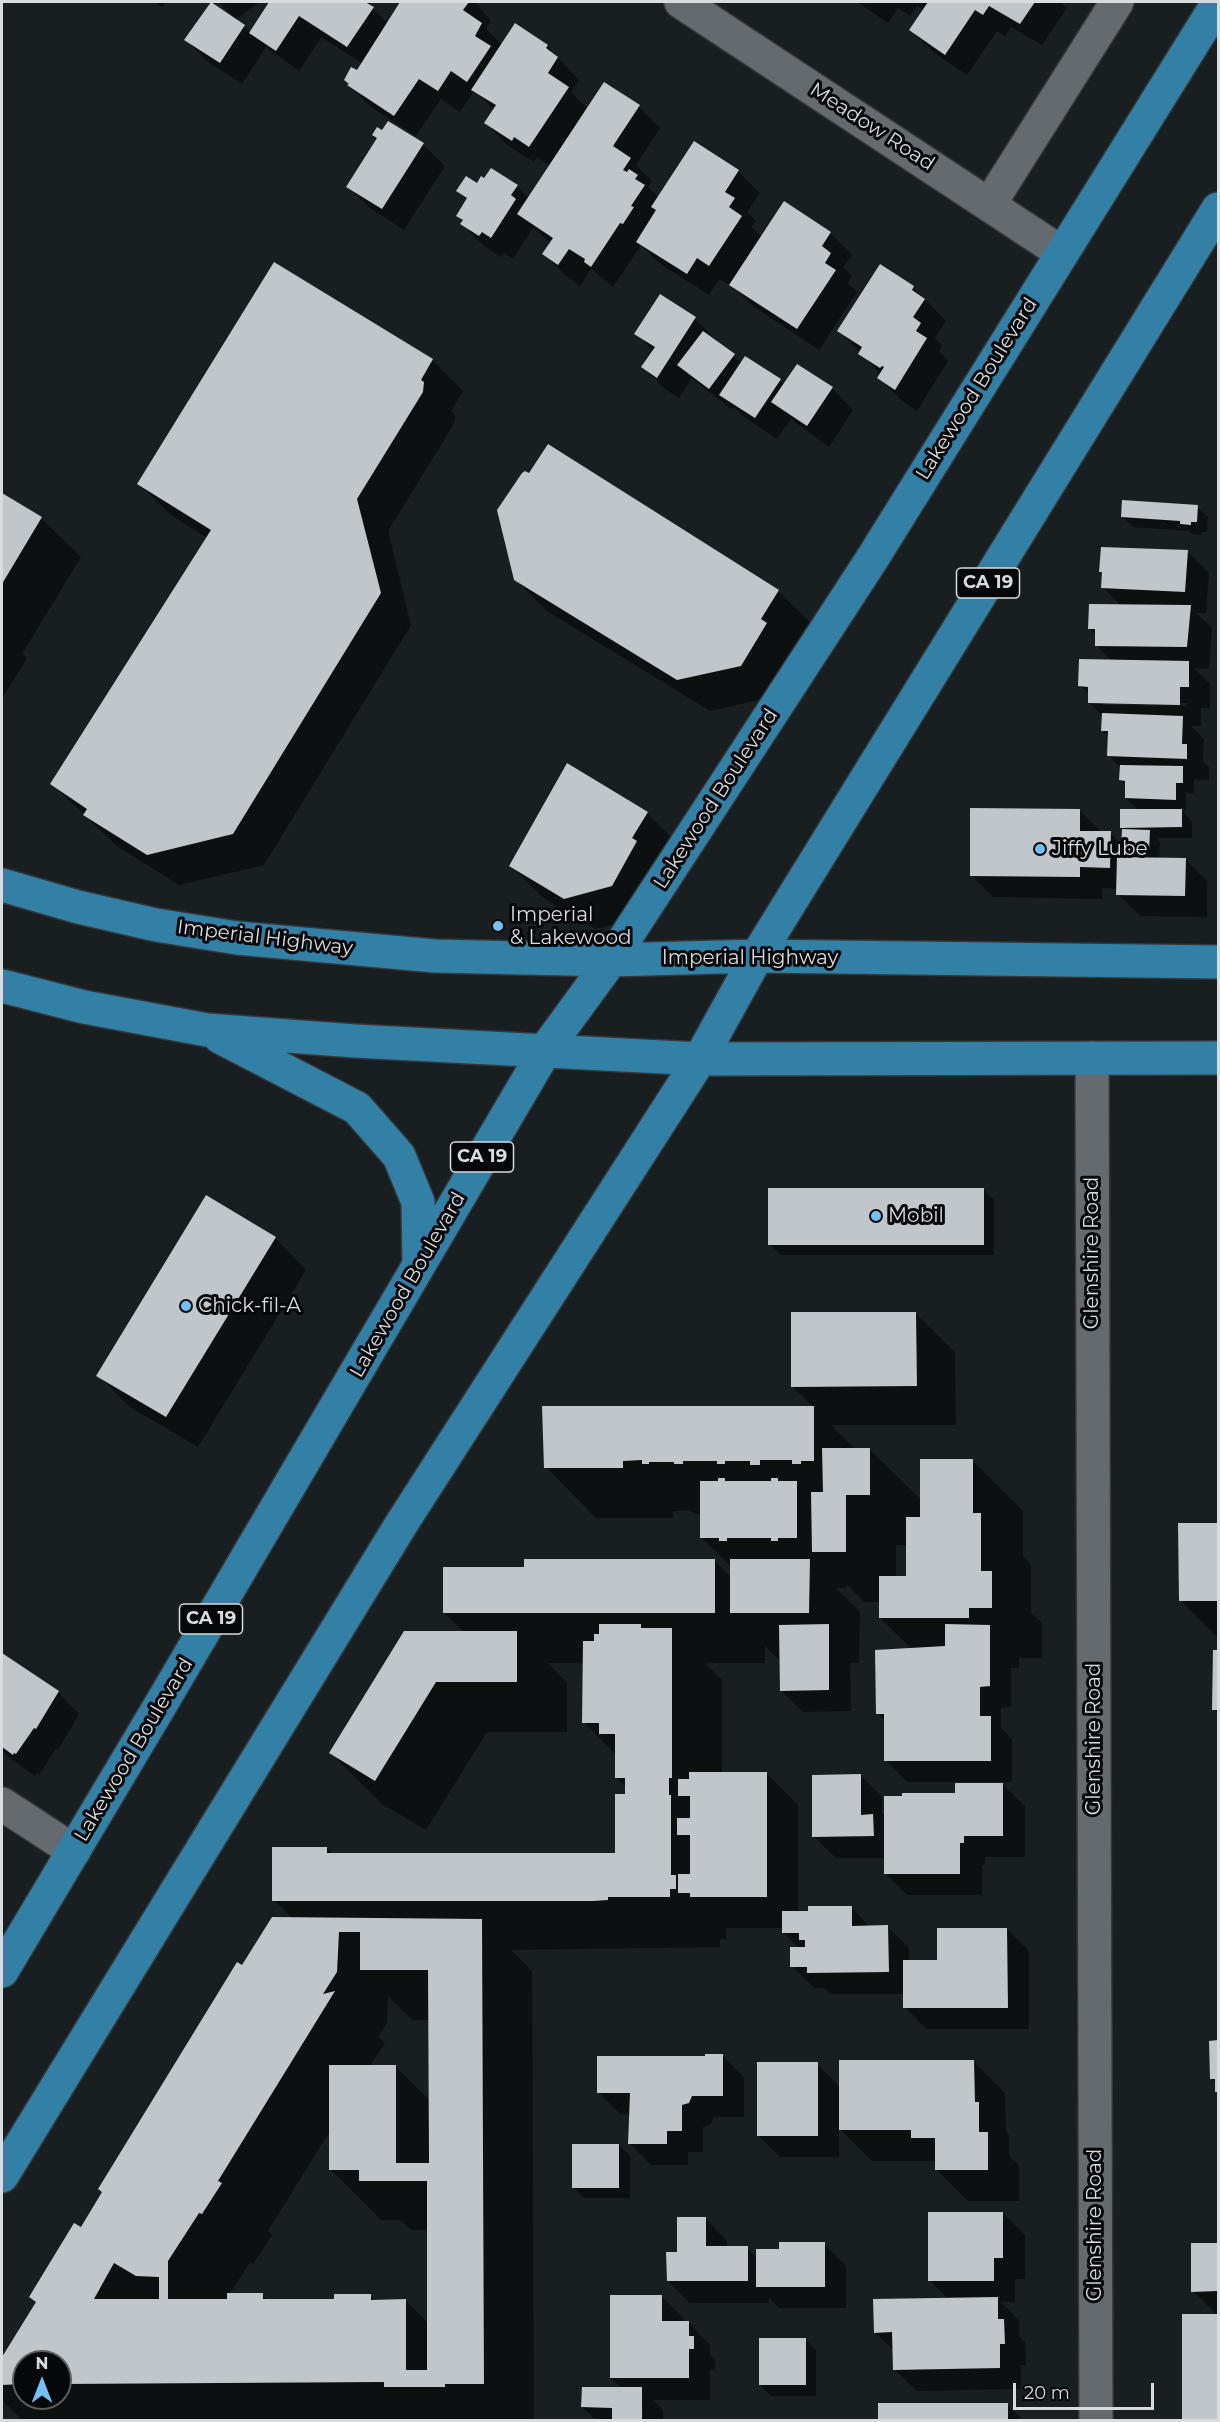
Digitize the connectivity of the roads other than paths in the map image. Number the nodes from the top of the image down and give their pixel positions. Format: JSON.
{"nodes":[{"id":1,"x":681,"y":2,"type":"edge"},
{"id":2,"x":1118,"y":2,"type":"edge"},
{"id":3,"x":1218,"y":3,"type":"edge"},
{"id":4,"x":989,"y":205,"type":"junction"},
{"id":5,"x":1218,"y":209,"type":"edge"},
{"id":6,"x":1062,"y":253,"type":"junction"},
{"id":7,"x":2,"y":885,"type":"edge"},
{"id":8,"x":757,"y":956,"type":"junction"},
{"id":9,"x":611,"y":960,"type":"junction"},
{"id":10,"x":1218,"y":962,"type":"edge"},
{"id":11,"x":2,"y":986,"type":"edge"},
{"id":12,"x":207,"y":1030,"type":"junction"},
{"id":13,"x":546,"y":1050,"type":"junction"},
{"id":14,"x":1092,"y":1058,"type":"junction"},
{"id":15,"x":1218,"y":1058,"type":"edge"},
{"id":16,"x":700,"y":1059,"type":"junction"},
{"id":17,"x":419,"y":1265,"type":"junction"},
{"id":18,"x":2,"y":1804,"type":"edge"},
{"id":19,"x":74,"y":1851,"type":"junction"},
{"id":20,"x":2,"y":1971,"type":"edge"},
{"id":21,"x":2,"y":2176,"type":"edge"},
{"id":22,"x":1096,"y":2421,"type":"edge"}],
"edges":[{"from":1,"to":4,"type":"street","name":"Meadow Road"},
{"from":2,"to":4,"type":"street"},
{"from":3,"to":6,"type":"main road","name":"Lakewood Boulevard","number":"CA 19"},
{"from":4,"to":6,"type":"street","name":"Meadow Road"},
{"from":5,"to":8,"type":"main road","number":"CA 19"},
{"from":6,"to":9,"type":"main road","name":"Lakewood Boulevard","number":"CA 19"},
{"from":7,"to":9,"type":"main road","name":"Imperial Highway"},
{"from":8,"to":9,"type":"main road","name":"Imperial Highway"},
{"from":8,"to":10,"type":"main road","name":"Imperial Highway"},
{"from":8,"to":16,"type":"main road","number":"CA 19"},
{"from":9,"to":13,"type":"main road","name":"Lakewood Boulevard","number":"CA 19"},
{"from":11,"to":12,"type":"main road"},
{"from":12,"to":13,"type":"main road"},
{"from":12,"to":17,"type":"main road"},
{"from":13,"to":16,"type":"main road"},
{"from":13,"to":17,"type":"main road","name":"Lakewood Boulevard","number":"CA 19"},
{"from":14,"to":15,"type":"main road"},
{"from":14,"to":16,"type":"main road"},
{"from":14,"to":22,"type":"street","name":"Glenshire Road"},
{"from":16,"to":21,"type":"main road","number":"CA 19"},
{"from":17,"to":19,"type":"main road","name":"Lakewood Boulevard","number":"CA 19"},
{"from":18,"to":19,"type":"street"},
{"from":19,"to":20,"type":"main road","name":"Lakewood Boulevard","number":"CA 19"}]}
